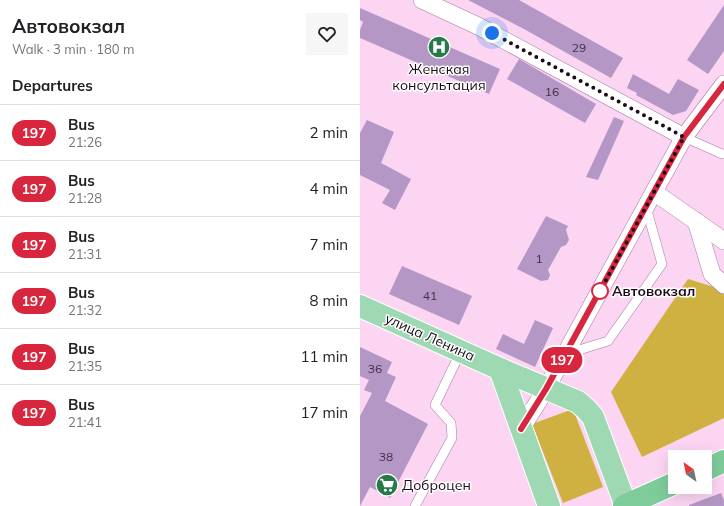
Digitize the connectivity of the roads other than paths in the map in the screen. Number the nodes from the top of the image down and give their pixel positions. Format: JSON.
{"nodes":[{"id":1,"x":422,"y":0,"type":"edge"},
{"id":2,"x":724,"y":84,"type":"edge"},
{"id":3,"x":684,"y":137,"type":"junction"},
{"id":4,"x":724,"y":154,"type":"edge"},
{"id":5,"x":654,"y":192,"type":"junction"},
{"id":6,"x":646,"y":207,"type":"junction"},
{"id":7,"x":696,"y":221,"type":"junction"},
{"id":8,"x":724,"y":241,"type":"edge"},
{"id":9,"x":724,"y":285,"type":"edge"},
{"id":10,"x":360,"y":306,"type":"edge"},
{"id":11,"x":461,"y":351,"type":"junction"},
{"id":12,"x":565,"y":354,"type":"junction"},
{"id":13,"x":500,"y":369,"type":"junction"},
{"id":14,"x":546,"y":389,"type":"junction"},
{"id":15,"x":521,"y":429,"type":"junction"},
{"id":16,"x":724,"y":461,"type":"edge"},
{"id":17,"x":712,"y":467,"type":"edge"},
{"id":18,"x":668,"y":486,"type":"edge"},
{"id":19,"x":415,"y":506,"type":"edge"},
{"id":20,"x":549,"y":506,"type":"edge"},
{"id":21,"x":625,"y":506,"type":"edge"}],
"edges":[{"from":1,"to":3,"type":"street"},
{"from":2,"to":3,"type":"street"},
{"from":3,"to":4,"type":"lane"},
{"from":3,"to":5,"type":"street"},
{"from":5,"to":6,"type":"street"},
{"from":5,"to":7,"type":"street"},
{"from":6,"to":12,"type":"street"},
{"from":6,"to":12,"type":"lane"},
{"from":7,"to":8,"type":"street"},
{"from":7,"to":9,"type":"street"},
{"from":10,"to":11,"type":"main road","name":"улица Ленина"},
{"from":11,"to":13,"type":"main road","name":"улица Ленина"},
{"from":11,"to":19,"type":"lane"},
{"from":12,"to":14,"type":"street"},
{"from":13,"to":14,"type":"main road","name":"улица Ленина"},
{"from":13,"to":15,"type":"main road"},
{"from":14,"to":15,"type":"street"},
{"from":14,"to":21,"type":"main road","name":"улица Ленина"},
{"from":15,"to":20,"type":"main road"},
{"from":16,"to":17,"type":"highway"},
{"from":18,"to":21,"type":"highway"}]}
